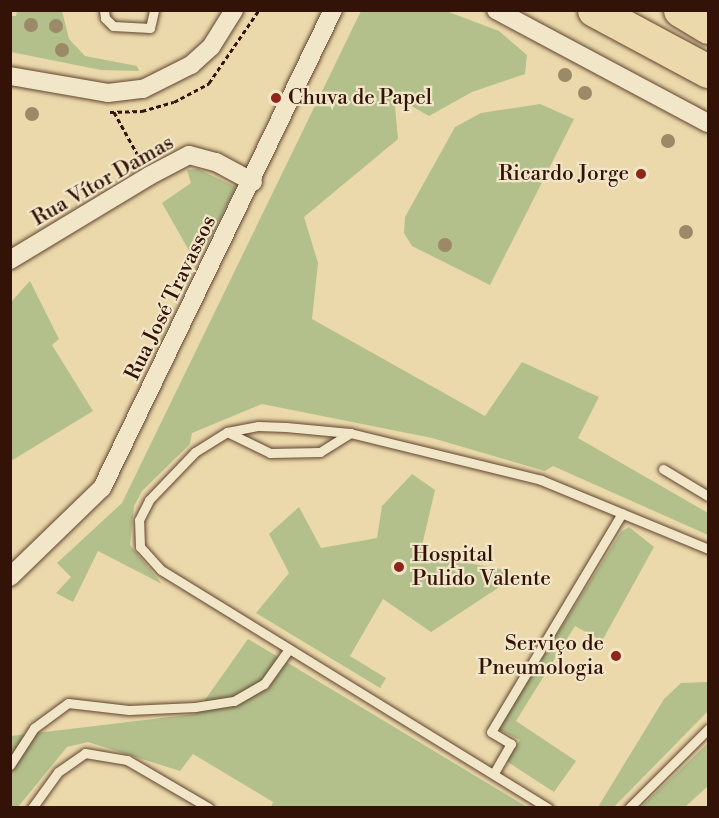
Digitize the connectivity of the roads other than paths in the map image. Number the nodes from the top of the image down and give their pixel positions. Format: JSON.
{"nodes":[{"id":1,"x":104,"y":10,"type":"edge"},
{"id":2,"x":154,"y":10,"type":"edge"},
{"id":3,"x":333,"y":10,"type":"edge"},
{"id":4,"x":496,"y":10,"type":"edge"},
{"id":5,"x":594,"y":10,"type":"edge"},
{"id":6,"x":680,"y":10,"type":"edge"},
{"id":7,"x":231,"y":12,"type":"edge"},
{"id":8,"x":708,"y":27,"type":"edge"},
{"id":9,"x":708,"y":71,"type":"edge"},
{"id":10,"x":10,"y":76,"type":"edge"},
{"id":11,"x":708,"y":123,"type":"edge"},
{"id":12,"x":253,"y":182,"type":"junction"},
{"id":13,"x":10,"y":260,"type":"edge"},
{"id":14,"x":227,"y":432,"type":"junction"},
{"id":15,"x":350,"y":433,"type":"junction"},
{"id":16,"x":663,"y":469,"type":"dead end"},
{"id":17,"x":708,"y":496,"type":"edge"},
{"id":18,"x":622,"y":513,"type":"junction"},
{"id":19,"x":708,"y":549,"type":"edge"},
{"id":20,"x":10,"y":577,"type":"edge"},
{"id":21,"x":289,"y":649,"type":"junction"},
{"id":22,"x":708,"y":729,"type":"edge"},
{"id":23,"x":10,"y":765,"type":"edge"},
{"id":24,"x":494,"y":773,"type":"junction"},
{"id":25,"x":32,"y":807,"type":"edge"},
{"id":26,"x":208,"y":807,"type":"edge"},
{"id":27,"x":548,"y":807,"type":"edge"},
{"id":28,"x":629,"y":807,"type":"edge"}],
"edges":[{"from":1,"to":2,"type":"lane"},
{"from":3,"to":12,"type":"street","name":"Rua José Travassos"},
{"from":4,"to":11,"type":"street"},
{"from":5,"to":9,"type":"highway"},
{"from":6,"to":8,"type":"highway"},
{"from":7,"to":10,"type":"street"},
{"from":12,"to":13,"type":"street","name":"Rua Vítor Damas"},
{"from":12,"to":20,"type":"street","name":"Rua José Travassos"},
{"from":14,"to":15,"type":"lane"},
{"from":14,"to":15,"type":"lane"},
{"from":14,"to":21,"type":"lane"},
{"from":15,"to":18,"type":"lane"},
{"from":16,"to":17,"type":"lane"},
{"from":18,"to":19,"type":"lane"},
{"from":18,"to":24,"type":"lane"},
{"from":21,"to":23,"type":"lane"},
{"from":21,"to":24,"type":"lane"},
{"from":22,"to":28,"type":"lane"},
{"from":24,"to":27,"type":"lane"},
{"from":25,"to":26,"type":"lane"}]}
